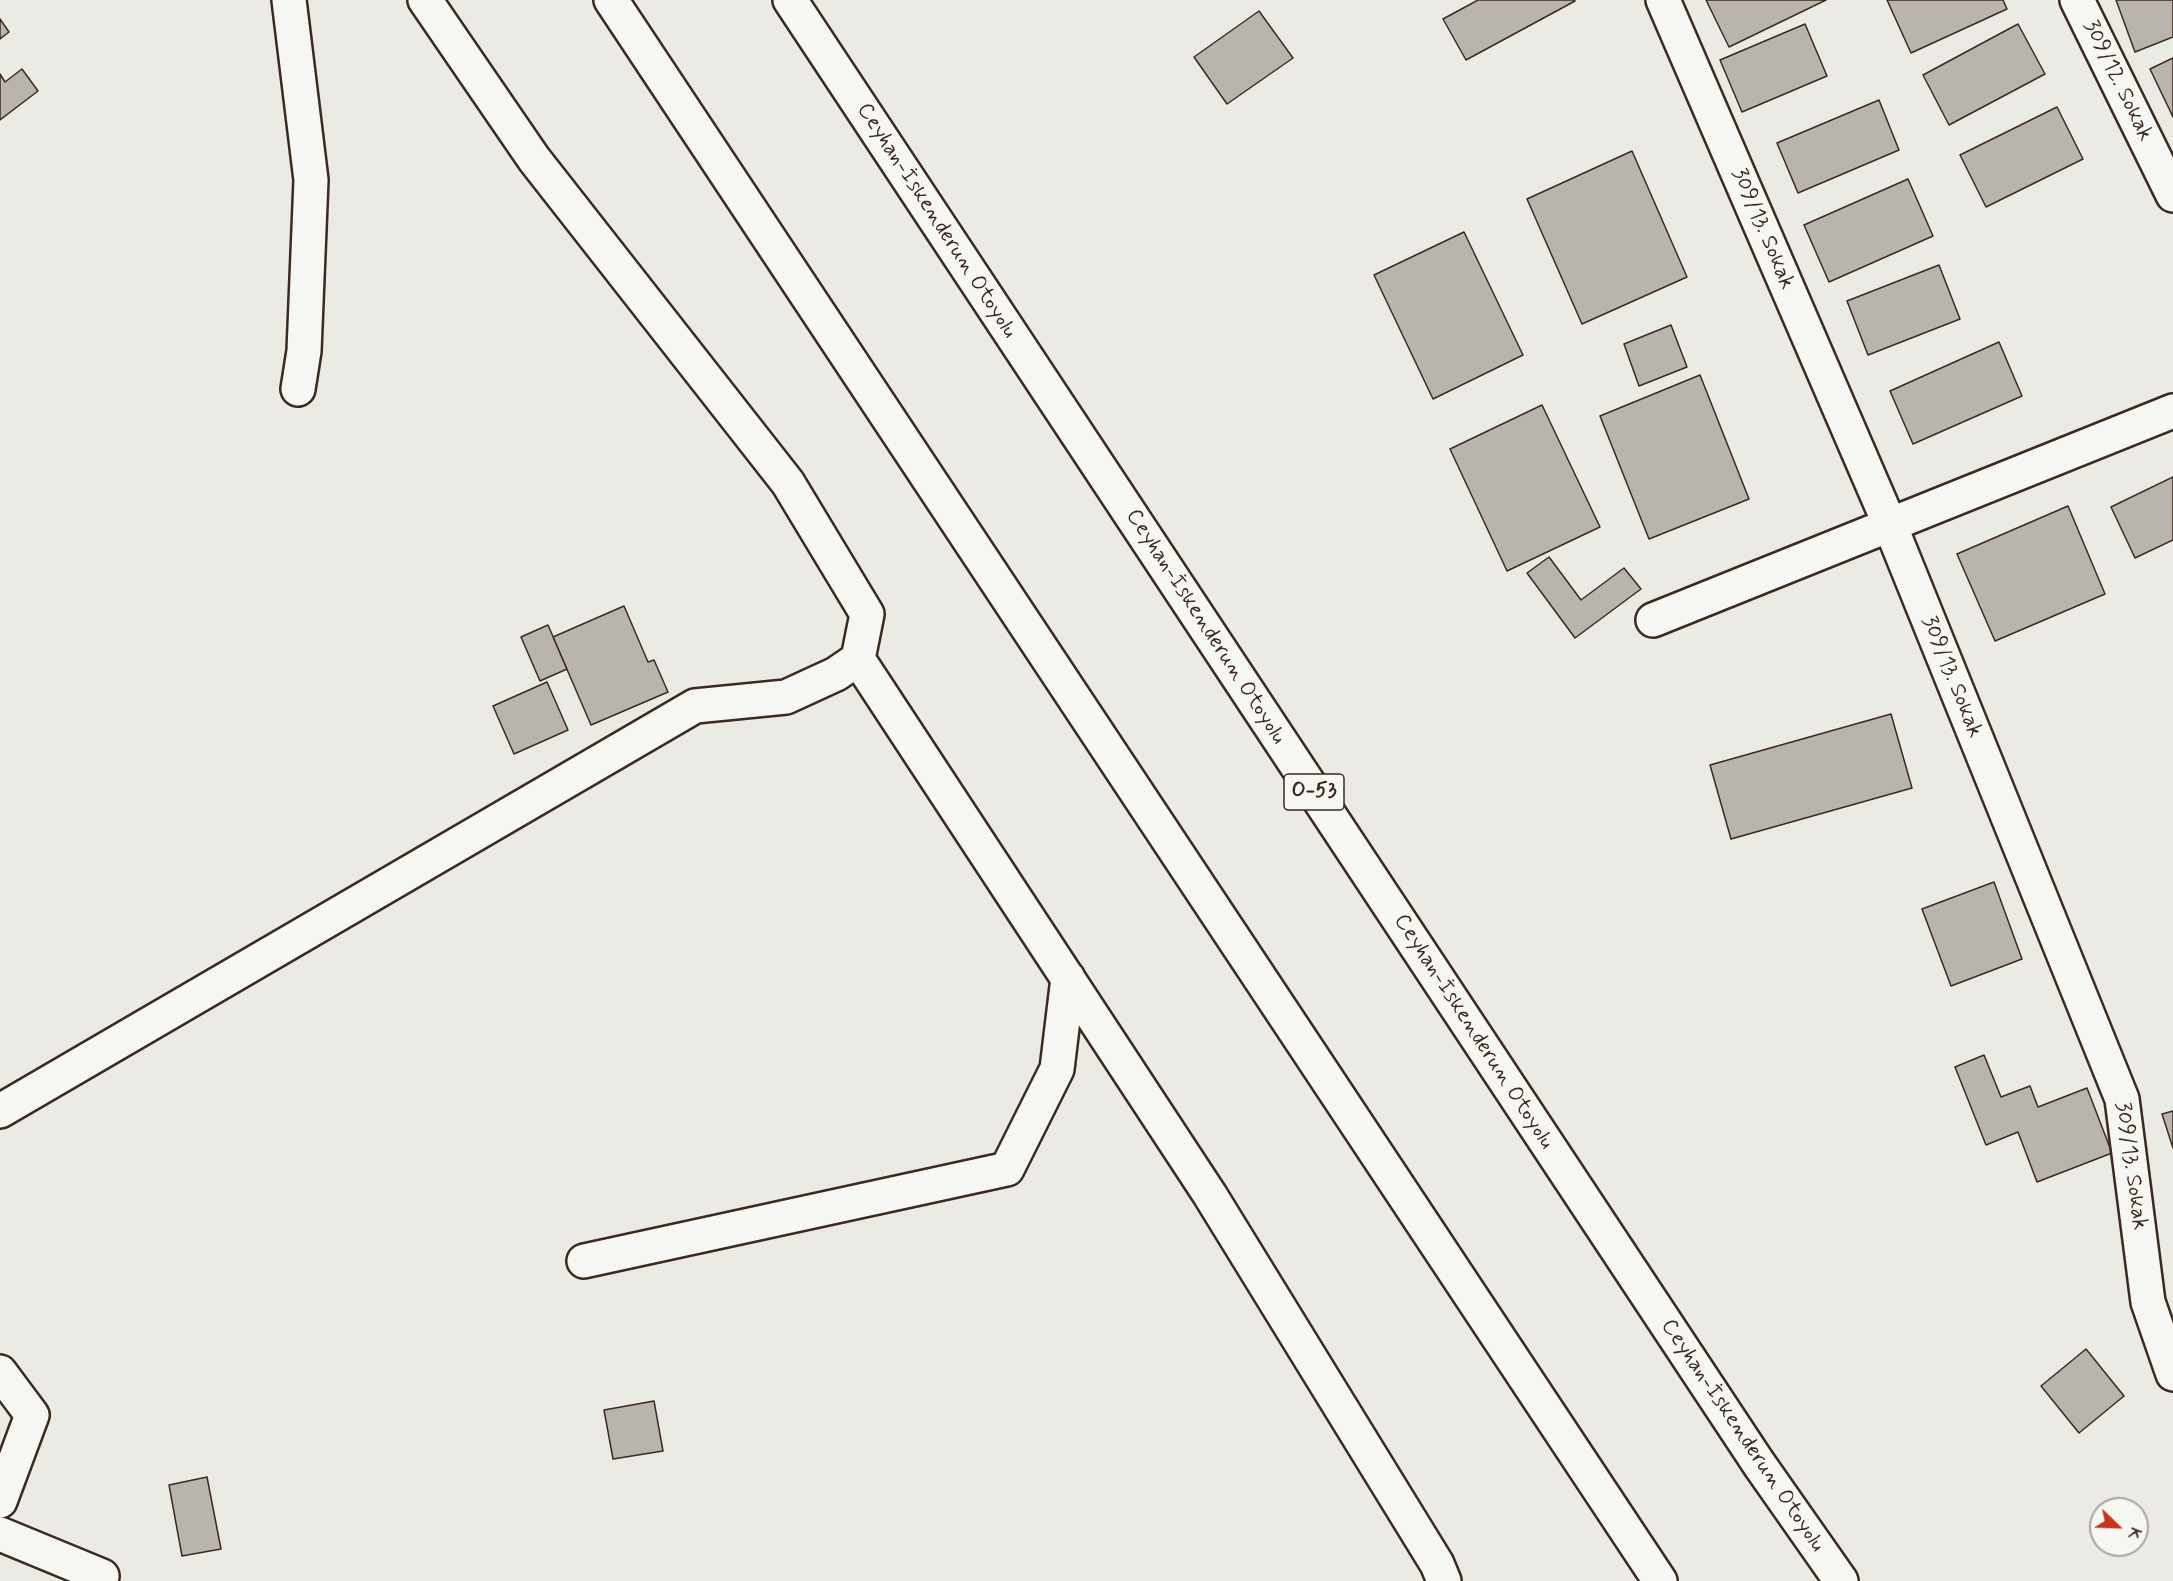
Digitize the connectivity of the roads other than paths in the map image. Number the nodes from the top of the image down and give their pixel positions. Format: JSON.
{"nodes":[{"id":1,"x":289,"y":0,"type":"edge"},
{"id":2,"x":425,"y":0,"type":"edge"},
{"id":3,"x":611,"y":0,"type":"edge"},
{"id":4,"x":790,"y":0,"type":"edge"},
{"id":5,"x":1663,"y":0,"type":"edge"},
{"id":6,"x":2077,"y":0,"type":"edge"},
{"id":7,"x":2173,"y":195,"type":"edge"},
{"id":8,"x":298,"y":389,"type":"dead end"},
{"id":9,"x":2173,"y":411,"type":"edge"},
{"id":10,"x":1890,"y":525,"type":"junction"},
{"id":11,"x":1653,"y":620,"type":"dead end"},
{"id":12,"x":858,"y":659,"type":"junction"},
{"id":13,"x":1068,"y":978,"type":"junction"},
{"id":14,"x":0,"y":1111,"type":"edge"},
{"id":15,"x":584,"y":1261,"type":"dead end"},
{"id":16,"x":0,"y":1372,"type":"edge"},
{"id":17,"x":2173,"y":1374,"type":"edge"},
{"id":18,"x":0,"y":1501,"type":"edge"},
{"id":19,"x":0,"y":1534,"type":"edge"},
{"id":20,"x":100,"y":1581,"type":"edge"},
{"id":21,"x":1444,"y":1581,"type":"edge"},
{"id":22,"x":1660,"y":1581,"type":"edge"},
{"id":23,"x":1841,"y":1581,"type":"edge"}],
"edges":[{"from":1,"to":8,"type":"main road"},
{"from":2,"to":12,"type":"main road"},
{"from":3,"to":22,"type":"main road"},
{"from":4,"to":23,"type":"main road","name":"Ceyhan-İskenderun Otoyolu","number":"O-53"},
{"from":5,"to":10,"type":"main road","name":"309/13. Sokak"},
{"from":6,"to":7,"type":"main road","name":"309/12. Sokak"},
{"from":9,"to":10,"type":"main road"},
{"from":10,"to":11,"type":"main road"},
{"from":10,"to":17,"type":"main road","name":"309/13. Sokak"},
{"from":12,"to":13,"type":"main road"},
{"from":12,"to":14,"type":"main road"},
{"from":13,"to":15,"type":"main road"},
{"from":13,"to":21,"type":"main road"},
{"from":16,"to":18,"type":"main road"},
{"from":19,"to":20,"type":"main road"}]}
